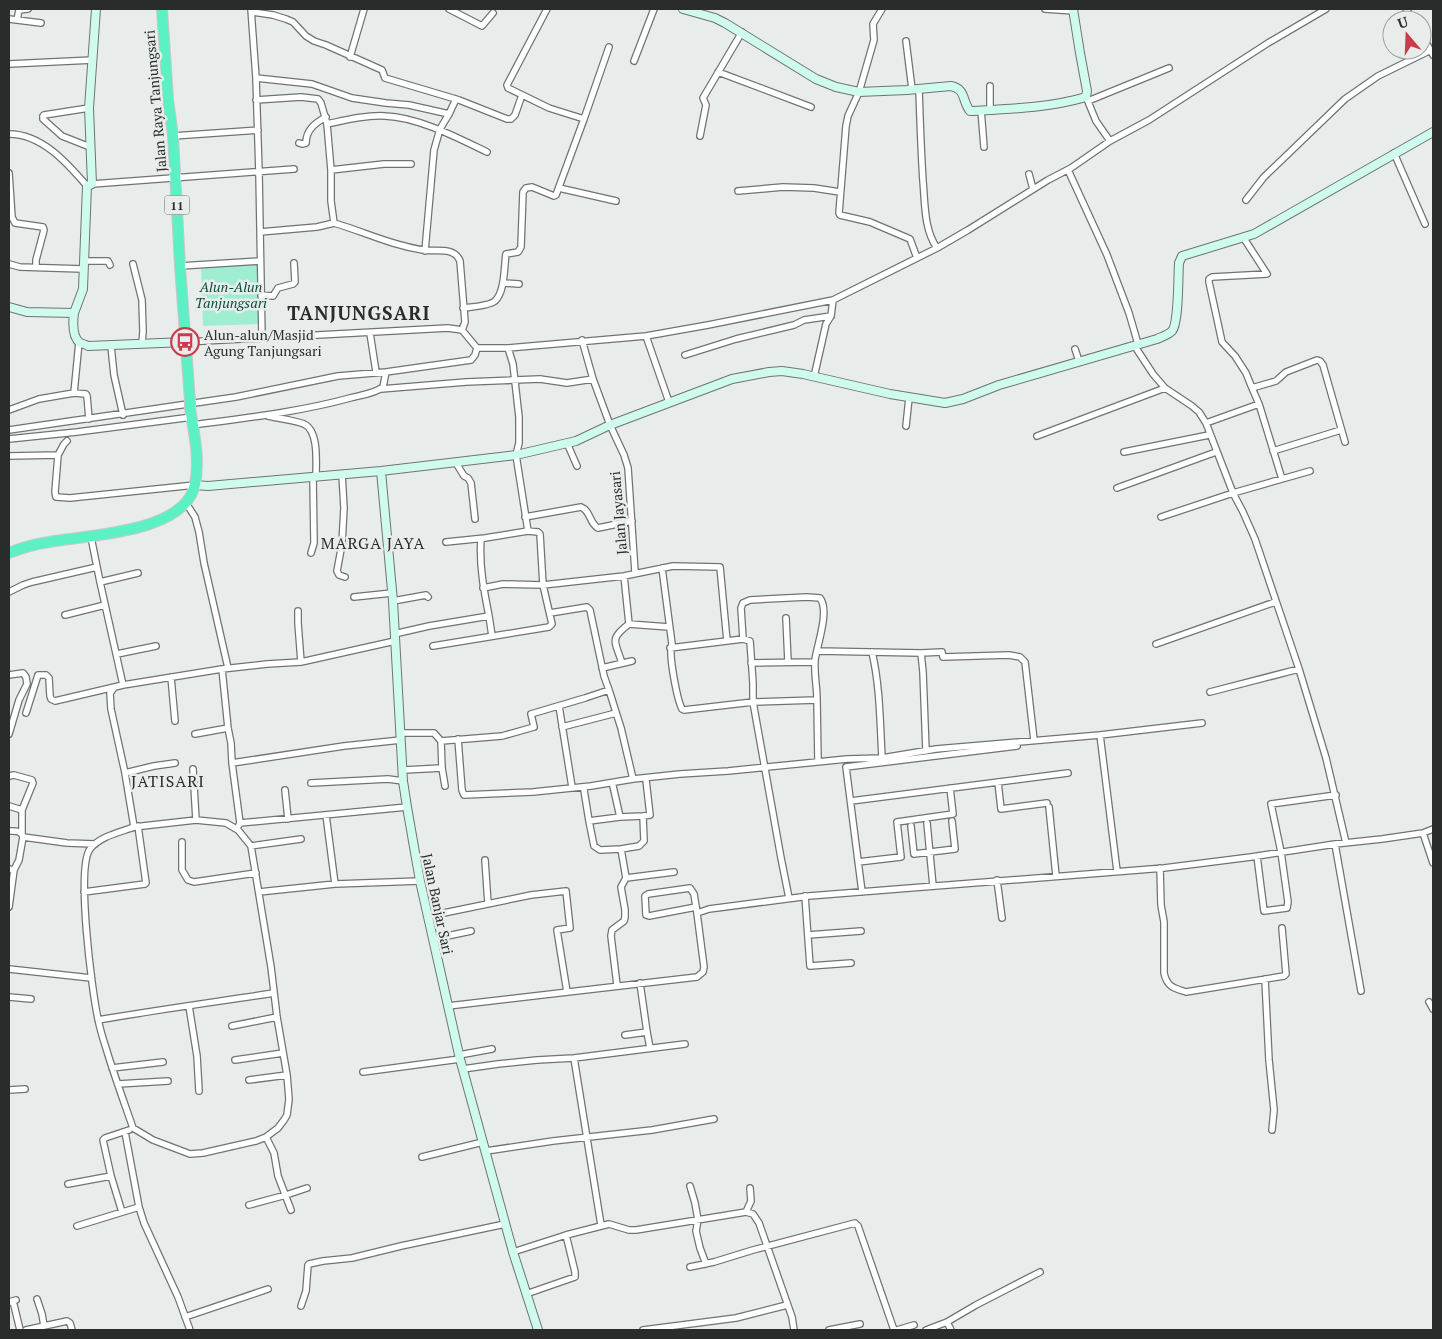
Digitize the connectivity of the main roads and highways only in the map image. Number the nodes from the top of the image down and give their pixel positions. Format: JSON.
{"nodes":[{"id":1,"x":162,"y":9,"type":"edge"},
{"id":2,"x":9,"y":553,"type":"edge"}],
"edges":[{"from":1,"to":2,"type":"highway","name":"Jalan Raya Tanjungsari","number":"11"}]}
